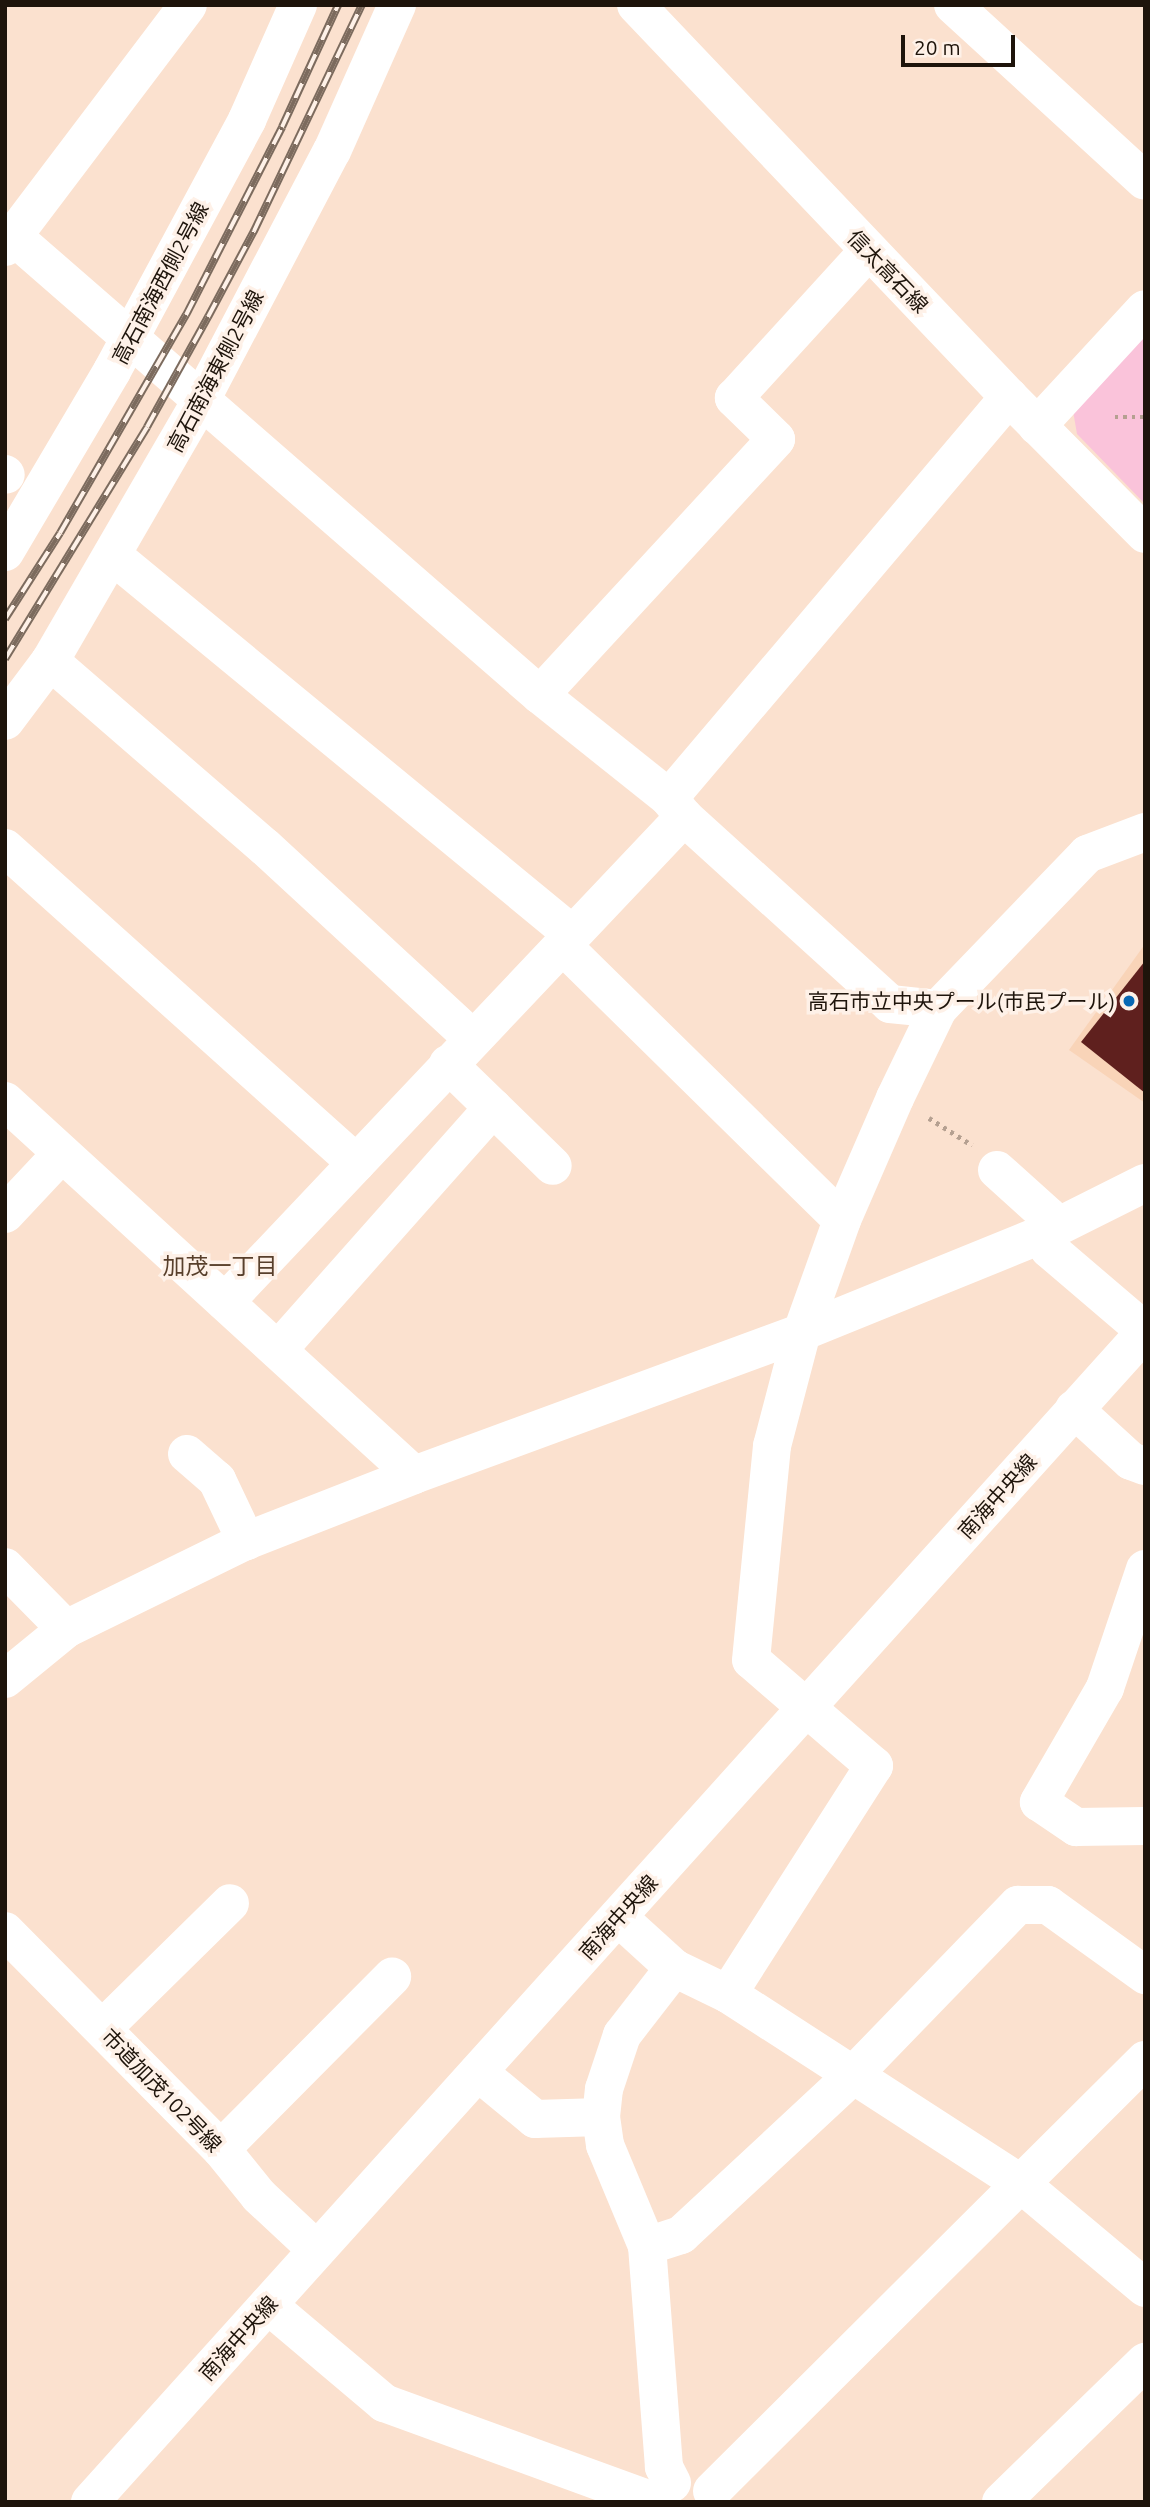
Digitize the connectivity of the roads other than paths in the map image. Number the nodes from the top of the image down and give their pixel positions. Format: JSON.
{"nodes":[{"id":1,"x":188,"y":5,"type":"edge"},
{"id":2,"x":298,"y":5,"type":"edge"},
{"id":3,"x":397,"y":5,"type":"edge"},
{"id":4,"x":636,"y":5,"type":"edge"},
{"id":5,"x":953,"y":5,"type":"edge"},
{"id":6,"x":1145,"y":181,"type":"edge"},
{"id":7,"x":10,"y":242,"type":"edge"},
{"id":8,"x":868,"y":251,"type":"junction"},
{"id":9,"x":1145,"y":309,"type":"edge"},
{"id":10,"x":130,"y":338,"type":"junction"},
{"id":11,"x":1009,"y":397,"type":"junction"},
{"id":12,"x":201,"y":400,"type":"junction"},
{"id":13,"x":1037,"y":426,"type":"junction"},
{"id":14,"x":1145,"y":534,"type":"edge"},
{"id":15,"x":5,"y":552,"type":"edge"},
{"id":16,"x":112,"y":555,"type":"junction"},
{"id":17,"x":50,"y":661,"type":"junction"},
{"id":18,"x":540,"y":695,"type":"junction"},
{"id":19,"x":5,"y":721,"type":"edge"},
{"id":20,"x":677,"y":807,"type":"junction"},
{"id":21,"x":1145,"y":832,"type":"edge"},
{"id":22,"x":5,"y":848,"type":"edge"},
{"id":23,"x":567,"y":939,"type":"junction"},
{"id":24,"x":938,"y":1009,"type":"junction"},
{"id":25,"x":460,"y":1051,"type":"junction"},
{"id":26,"x":5,"y":1101,"type":"edge"},
{"id":27,"x":493,"y":1108,"type":"junction"},
{"id":28,"x":62,"y":1153,"type":"junction"},
{"id":29,"x":356,"y":1163,"type":"junction"},
{"id":30,"x":553,"y":1166,"type":"dead end"},
{"id":31,"x":997,"y":1170,"type":"road end"},
{"id":32,"x":1145,"y":1184,"type":"edge"},
{"id":33,"x":5,"y":1214,"type":"edge"},
{"id":34,"x":842,"y":1220,"type":"junction"},
{"id":35,"x":1049,"y":1231,"type":"junction"},
{"id":36,"x":225,"y":1302,"type":"junction"},
{"id":37,"x":802,"y":1332,"type":"junction"},
{"id":38,"x":1145,"y":1332,"type":"edge"},
{"id":39,"x":278,"y":1350,"type":"junction"},
{"id":40,"x":1074,"y":1409,"type":"junction"},
{"id":41,"x":187,"y":1454,"type":"dead end"},
{"id":42,"x":1145,"y":1466,"type":"edge"},
{"id":43,"x":414,"y":1475,"type":"junction"},
{"id":44,"x":246,"y":1541,"type":"junction"},
{"id":45,"x":5,"y":1567,"type":"edge"},
{"id":46,"x":1145,"y":1569,"type":"edge"},
{"id":47,"x":65,"y":1629,"type":"junction"},
{"id":48,"x":5,"y":1679,"type":"edge"},
{"id":49,"x":807,"y":1709,"type":"junction"},
{"id":50,"x":1145,"y":1826,"type":"edge"},
{"id":51,"x":230,"y":1903,"type":"dead end"},
{"id":52,"x":618,"y":1917,"type":"junction"},
{"id":53,"x":5,"y":1931,"type":"edge"},
{"id":54,"x":674,"y":1968,"type":"junction"},
{"id":55,"x":1145,"y":1975,"type":"edge"},
{"id":56,"x":392,"y":1977,"type":"dead end"},
{"id":57,"x":728,"y":1994,"type":"junction"},
{"id":58,"x":103,"y":2028,"type":"junction"},
{"id":59,"x":1145,"y":2060,"type":"edge"},
{"id":60,"x":478,"y":2072,"type":"junction"},
{"id":61,"x":853,"y":2075,"type":"junction"},
{"id":62,"x":601,"y":2117,"type":"junction"},
{"id":63,"x":221,"y":2149,"type":"junction"},
{"id":64,"x":1020,"y":2182,"type":"junction"},
{"id":65,"x":647,"y":2246,"type":"junction"},
{"id":66,"x":317,"y":2250,"type":"junction"},
{"id":67,"x":1145,"y":2288,"type":"edge"},
{"id":68,"x":268,"y":2305,"type":"junction"},
{"id":69,"x":1145,"y":2362,"type":"edge"},
{"id":70,"x":662,"y":2496,"type":"edge"},
{"id":71,"x":714,"y":2497,"type":"edge"},
{"id":72,"x":90,"y":2502,"type":"edge"},
{"id":73,"x":1001,"y":2502,"type":"edge"}],
"edges":[{"from":1,"to":7,"type":"street"},
{"from":2,"to":10,"type":"street","name":"高石南海西側2号線"},
{"from":3,"to":12,"type":"street","name":"高石南海東側2号線"},
{"from":4,"to":8,"type":"street","name":"信太高石線"},
{"from":5,"to":6,"type":"street"},
{"from":7,"to":10,"type":"street"},
{"from":8,"to":11,"type":"street","name":"信太高石線"},
{"from":8,"to":18,"type":"street"},
{"from":9,"to":13,"type":"street"},
{"from":10,"to":12,"type":"street"},
{"from":10,"to":15,"type":"street","name":"高石南海西側2号線"},
{"from":11,"to":13,"type":"street","name":"信太高石線"},
{"from":11,"to":20,"type":"street"},
{"from":12,"to":16,"type":"street","name":"高石南海東側2号線"},
{"from":12,"to":18,"type":"street"},
{"from":13,"to":14,"type":"street","name":"信太高石線"},
{"from":16,"to":17,"type":"street","name":"高石南海東側2号線"},
{"from":16,"to":23,"type":"street"},
{"from":17,"to":19,"type":"street","name":"高石南海東側2号線"},
{"from":17,"to":25,"type":"street"},
{"from":18,"to":20,"type":"street"},
{"from":20,"to":23,"type":"street"},
{"from":20,"to":24,"type":"street"},
{"from":21,"to":24,"type":"street"},
{"from":22,"to":29,"type":"street"},
{"from":23,"to":25,"type":"street"},
{"from":23,"to":34,"type":"street"},
{"from":24,"to":34,"type":"street"},
{"from":25,"to":27,"type":"street"},
{"from":25,"to":29,"type":"street"},
{"from":26,"to":28,"type":"street"},
{"from":27,"to":30,"type":"street"},
{"from":27,"to":39,"type":"street"},
{"from":28,"to":33,"type":"street"},
{"from":28,"to":36,"type":"street"},
{"from":29,"to":36,"type":"street"},
{"from":31,"to":35,"type":"street"},
{"from":32,"to":35,"type":"street"},
{"from":34,"to":37,"type":"street"},
{"from":35,"to":37,"type":"street"},
{"from":35,"to":38,"type":"street"},
{"from":36,"to":39,"type":"street"},
{"from":37,"to":43,"type":"street"},
{"from":37,"to":49,"type":"street"},
{"from":38,"to":40,"type":"street","name":"南海中央線"},
{"from":39,"to":43,"type":"street"},
{"from":40,"to":42,"type":"street"},
{"from":40,"to":49,"type":"street","name":"南海中央線"},
{"from":41,"to":44,"type":"street"},
{"from":43,"to":44,"type":"street"},
{"from":44,"to":47,"type":"street"},
{"from":45,"to":47,"type":"street"},
{"from":46,"to":50,"type":"street"},
{"from":47,"to":48,"type":"street"},
{"from":49,"to":52,"type":"street","name":"南海中央線"},
{"from":49,"to":57,"type":"street"},
{"from":51,"to":58,"type":"street"},
{"from":52,"to":54,"type":"street"},
{"from":52,"to":60,"type":"street","name":"南海中央線"},
{"from":53,"to":58,"type":"street","name":"市道加茂102号線"},
{"from":54,"to":57,"type":"street"},
{"from":54,"to":62,"type":"street"},
{"from":55,"to":61,"type":"street"},
{"from":56,"to":63,"type":"street"},
{"from":57,"to":61,"type":"street"},
{"from":58,"to":63,"type":"street","name":"市道加茂102号線"},
{"from":59,"to":64,"type":"street"},
{"from":60,"to":62,"type":"street"},
{"from":60,"to":66,"type":"street","name":"南海中央線"},
{"from":61,"to":64,"type":"street"},
{"from":61,"to":65,"type":"street"},
{"from":62,"to":65,"type":"street"},
{"from":63,"to":66,"type":"street","name":"市道加茂102号線"},
{"from":64,"to":67,"type":"street"},
{"from":64,"to":71,"type":"street"},
{"from":65,"to":70,"type":"street"},
{"from":66,"to":68,"type":"street","name":"南海中央線"},
{"from":68,"to":70,"type":"street"},
{"from":68,"to":72,"type":"street","name":"南海中央線"},
{"from":69,"to":73,"type":"street"},
{"from":70,"to":71,"type":"street"}]}
